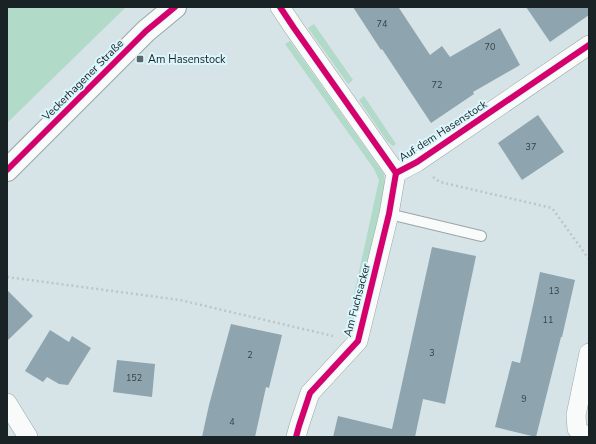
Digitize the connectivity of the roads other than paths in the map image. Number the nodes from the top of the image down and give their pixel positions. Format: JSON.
{"nodes":[{"id":1,"x":175,"y":7,"type":"edge"},
{"id":2,"x":280,"y":7,"type":"edge"},
{"id":3,"x":589,"y":45,"type":"edge"},
{"id":4,"x":7,"y":170,"type":"edge"},
{"id":5,"x":396,"y":173,"type":"junction"},
{"id":6,"x":389,"y":214,"type":"junction"},
{"id":7,"x":482,"y":236,"type":"dead end"},
{"id":8,"x":589,"y":353,"type":"edge"},
{"id":9,"x":7,"y":402,"type":"edge"},
{"id":10,"x":28,"y":437,"type":"edge"},
{"id":11,"x":296,"y":437,"type":"edge"},
{"id":12,"x":586,"y":437,"type":"edge"}],
"edges":[{"from":1,"to":4,"type":"street","name":"Veckerhagener Straße"},
{"from":2,"to":5,"type":"street","name":"Auf dem Hasenstock"},
{"from":3,"to":5,"type":"street","name":"Auf dem Hasenstock"},
{"from":5,"to":6,"type":"street","name":"Am Fuchsacker"},
{"from":6,"to":7,"type":"lane"},
{"from":6,"to":11,"type":"street","name":"Am Fuchsacker"},
{"from":8,"to":12,"type":"street"},
{"from":9,"to":10,"type":"street"}]}
